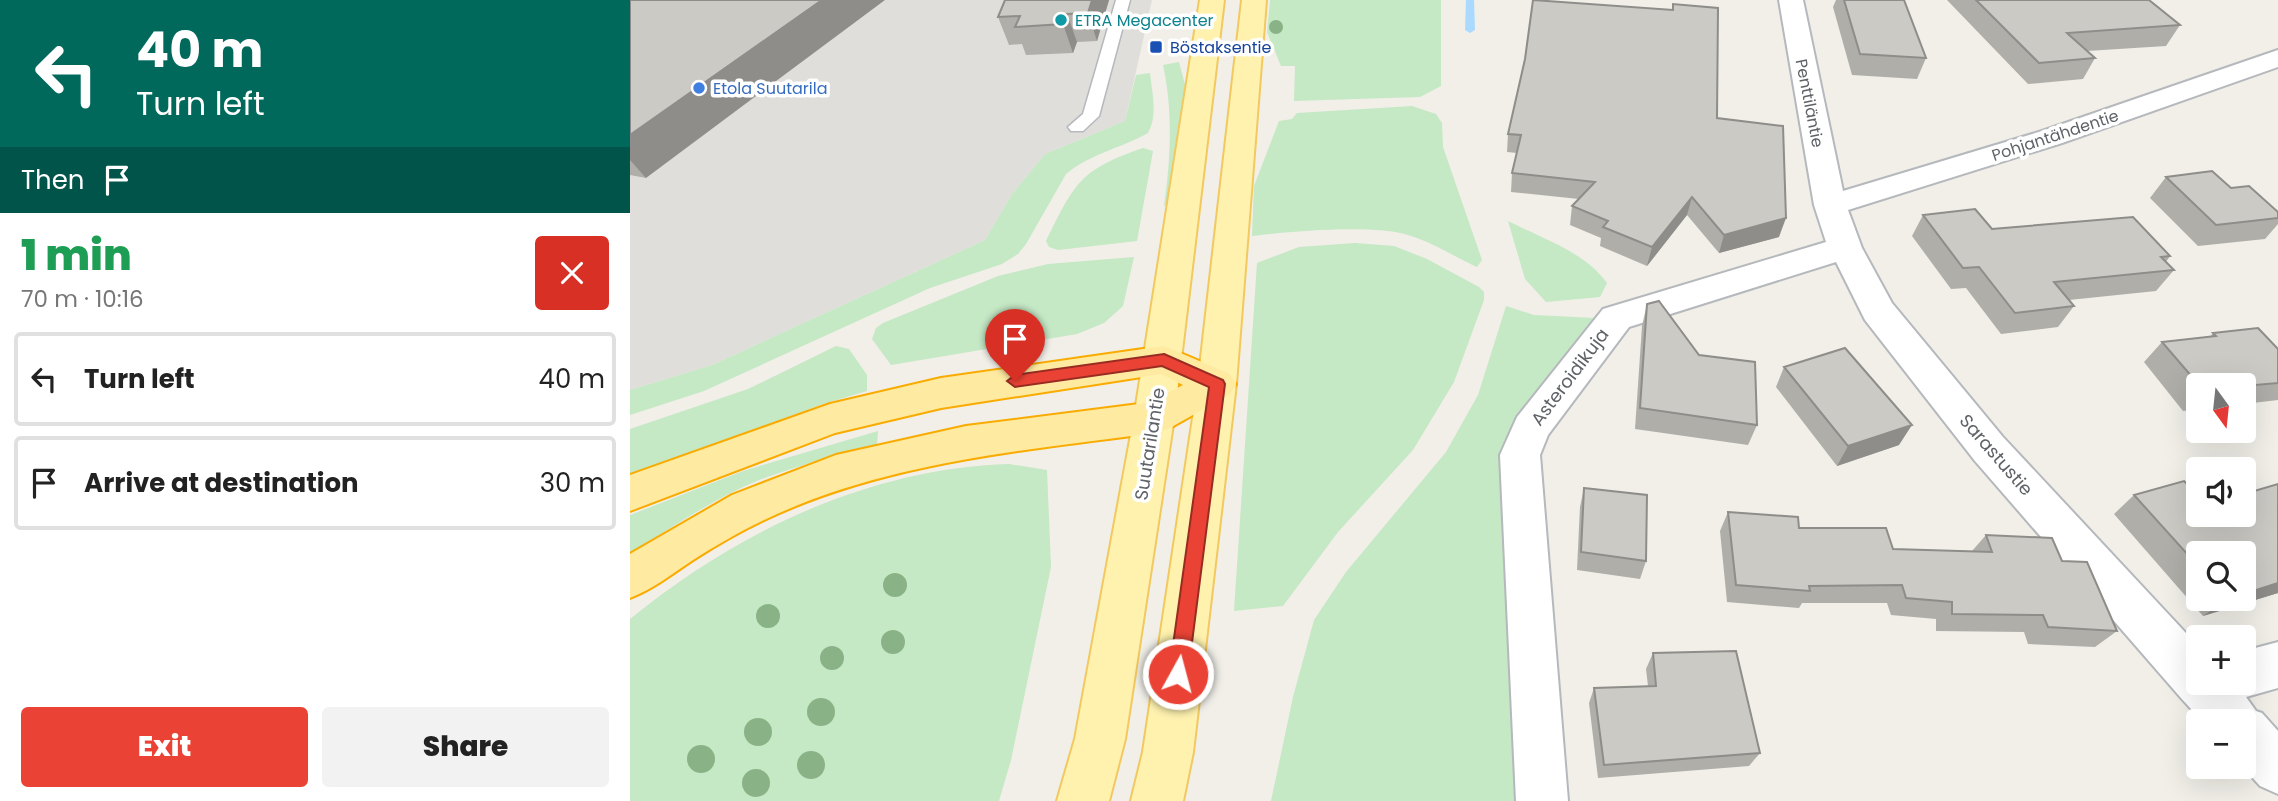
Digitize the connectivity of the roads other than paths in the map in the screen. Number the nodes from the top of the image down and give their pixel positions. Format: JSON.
{"nodes":[{"id":1,"x":1123,"y":0,"type":"edge"},
{"id":2,"x":1212,"y":0,"type":"edge"},
{"id":3,"x":1254,"y":0,"type":"edge"},
{"id":4,"x":1790,"y":0,"type":"edge"},
{"id":5,"x":2278,"y":58,"type":"edge"},
{"id":6,"x":1077,"y":127,"type":"dead end"},
{"id":7,"x":1830,"y":205,"type":"junction"},
{"id":8,"x":1846,"y":248,"type":"junction"},
{"id":9,"x":1164,"y":360,"type":"junction"},
{"id":10,"x":1217,"y":384,"type":"junction"},
{"id":11,"x":1154,"y":418,"type":"junction"},
{"id":12,"x":630,"y":493,"type":"edge"},
{"id":13,"x":630,"y":579,"type":"edge"},
{"id":14,"x":2186,"y":656,"type":"edge"},
{"id":15,"x":2278,"y":665,"type":"edge"},
{"id":16,"x":2256,"y":673,"type":"edge"},
{"id":17,"x":2256,"y":744,"type":"edge"},
{"id":18,"x":2278,"y":768,"type":"edge"},
{"id":19,"x":1083,"y":801,"type":"edge"},
{"id":20,"x":1157,"y":801,"type":"edge"},
{"id":21,"x":1542,"y":801,"type":"edge"}],
"edges":[{"from":1,"to":6,"type":"lane"},
{"from":2,"to":9,"type":"main road","name":"Suutarilantie"},
{"from":3,"to":10,"type":"main road"},
{"from":4,"to":7,"type":"street","name":"Penttiläntie"},
{"from":5,"to":7,"type":"street","name":"Pohjantähdentie"},
{"from":7,"to":8,"type":"street","name":"Sarastustie"},
{"from":8,"to":14,"type":"street","name":"Sarastustie"},
{"from":8,"to":21,"type":"street","name":"Asteroidikuja"},
{"from":9,"to":10,"type":"highway"},
{"from":9,"to":11,"type":"main road","name":"Suutarilantie"},
{"from":9,"to":12,"type":"highway"},
{"from":10,"to":11,"type":"highway"},
{"from":10,"to":20,"type":"main road"},
{"from":11,"to":13,"type":"highway"},
{"from":11,"to":19,"type":"main road","name":"Suutarilantie"},
{"from":15,"to":16,"type":"street"},
{"from":17,"to":18,"type":"street"}]}
